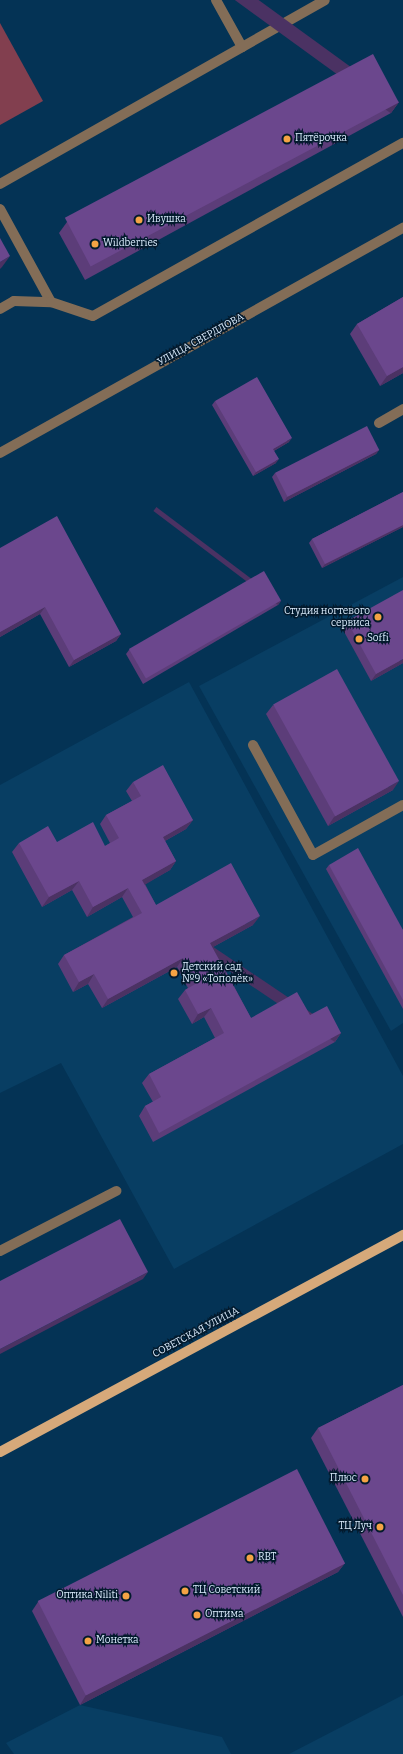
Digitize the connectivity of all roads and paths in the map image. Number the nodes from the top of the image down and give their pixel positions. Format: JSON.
{"nodes":[{"id":1,"x":216,"y":0,"type":"edge"},
{"id":2,"x":325,"y":0,"type":"edge"},
{"id":3,"x":242,"y":47,"type":"junction"},
{"id":4,"x":403,"y":143,"type":"edge"},
{"id":5,"x":0,"y":184,"type":"edge"},
{"id":6,"x":0,"y":209,"type":"edge"},
{"id":7,"x":403,"y":228,"type":"edge"},
{"id":8,"x":51,"y":302,"type":"junction"},
{"id":9,"x":0,"y":309,"type":"edge"},
{"id":10,"x":403,"y":408,"type":"edge"},
{"id":11,"x":379,"y":423,"type":"dead end"},
{"id":12,"x":0,"y":453,"type":"edge"},
{"id":13,"x":252,"y":744,"type":"dead end"},
{"id":14,"x":403,"y":805,"type":"edge"},
{"id":15,"x":116,"y":1191,"type":"dead end"},
{"id":16,"x":403,"y":1235,"type":"edge"},
{"id":17,"x":0,"y":1251,"type":"edge"},
{"id":18,"x":0,"y":1452,"type":"edge"}],
"edges":[{"from":1,"to":3,"type":"street"},
{"from":2,"to":3,"type":"street"},
{"from":3,"to":5,"type":"street"},
{"from":4,"to":8,"type":"street"},
{"from":6,"to":8,"type":"street"},
{"from":7,"to":12,"type":"street","name":"УЛИЦА СВЕРДЛОВА"},
{"from":8,"to":9,"type":"street"},
{"from":10,"to":11,"type":"street"},
{"from":13,"to":14,"type":"street"},
{"from":15,"to":17,"type":"street"},
{"from":16,"to":18,"type":"main road","name":"СОВЕТСКАЯ УЛИЦА"}]}
